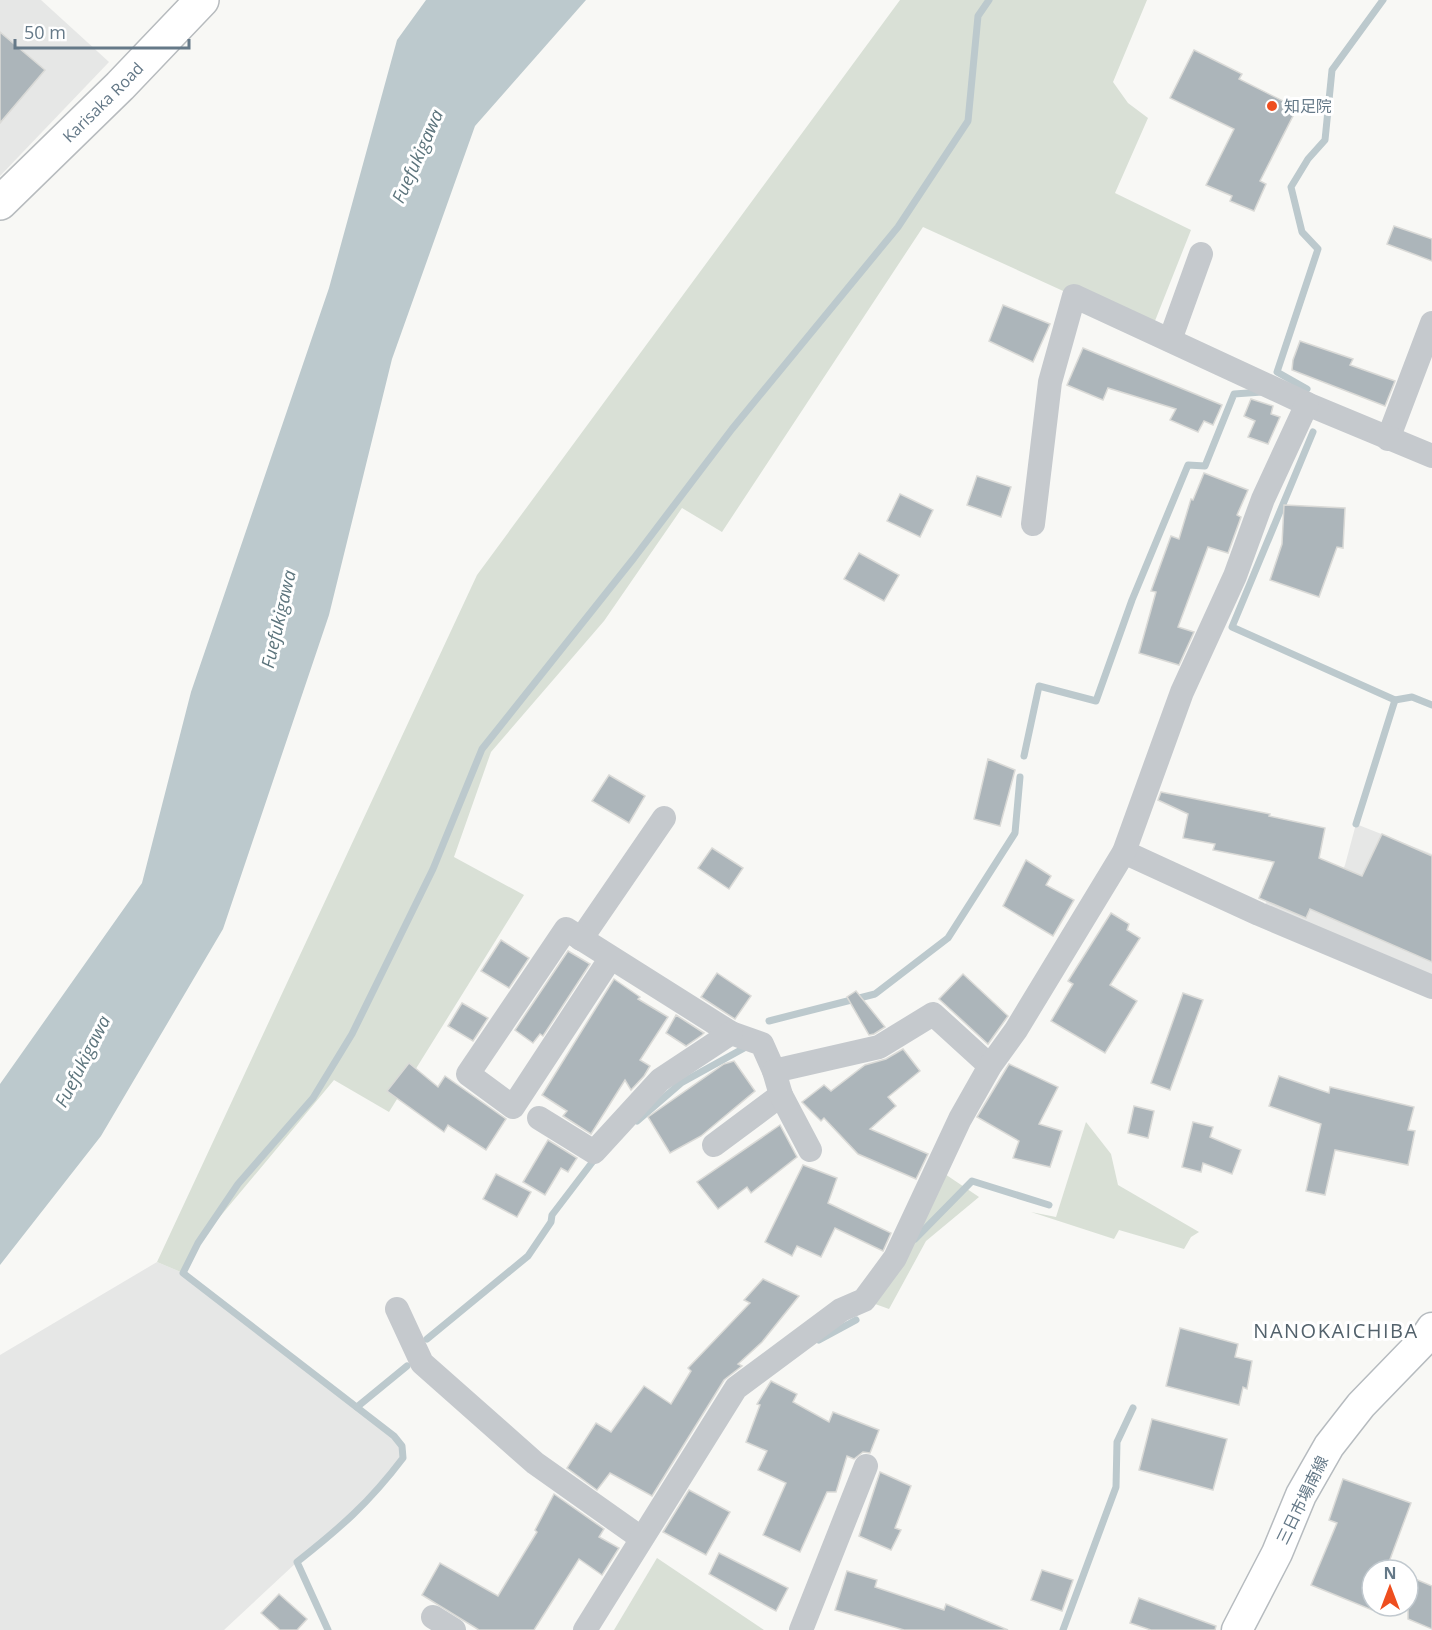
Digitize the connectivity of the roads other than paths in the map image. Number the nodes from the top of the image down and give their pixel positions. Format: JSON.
{"nodes":[{"id":1,"x":199,"y":1,"type":"edge"},
{"id":2,"x":0,"y":203,"type":"edge"},
{"id":3,"x":1201,"y":254,"type":"dead end"},
{"id":4,"x":1432,"y":323,"type":"edge"},
{"id":5,"x":1170,"y":340,"type":"junction"},
{"id":6,"x":1307,"y":404,"type":"junction"},
{"id":7,"x":1388,"y":439,"type":"junction"},
{"id":8,"x":1432,"y":456,"type":"edge"},
{"id":9,"x":1034,"y":524,"type":"dead end"},
{"id":10,"x":664,"y":818,"type":"dead end"},
{"id":11,"x":1124,"y":852,"type":"junction"},
{"id":12,"x":581,"y":939,"type":"junction"},
{"id":13,"x":610,"y":959,"type":"junction"},
{"id":14,"x":1432,"y":987,"type":"edge"},
{"id":15,"x":731,"y":1033,"type":"junction"},
{"id":16,"x":990,"y":1066,"type":"junction"},
{"id":17,"x":774,"y":1071,"type":"junction"},
{"id":18,"x":781,"y":1095,"type":"junction"},
{"id":19,"x":539,"y":1118,"type":"dead end"},
{"id":20,"x":714,"y":1145,"type":"dead end"},
{"id":21,"x":810,"y":1150,"type":"dead end"},
{"id":22,"x":397,"y":1309,"type":"dead end"},
{"id":23,"x":1432,"y":1328,"type":"edge"},
{"id":24,"x":866,"y":1466,"type":"dead end"},
{"id":25,"x":641,"y":1538,"type":"junction"},
{"id":26,"x":433,"y":1617,"type":"dead end"},
{"id":27,"x":454,"y":1630,"type":"edge"},
{"id":28,"x":585,"y":1630,"type":"edge"},
{"id":29,"x":801,"y":1630,"type":"edge"},
{"id":30,"x":1237,"y":1630,"type":"edge"}],
"edges":[{"from":1,"to":2,"type":"highway","name":"Karisaka Road"},
{"from":3,"to":5,"type":"street"},
{"from":4,"to":7,"type":"street"},
{"from":5,"to":6,"type":"street"},
{"from":5,"to":9,"type":"street"},
{"from":6,"to":7,"type":"street"},
{"from":6,"to":11,"type":"street"},
{"from":7,"to":8,"type":"street"},
{"from":10,"to":12,"type":"street"},
{"from":11,"to":14,"type":"street"},
{"from":11,"to":16,"type":"street"},
{"from":12,"to":13,"type":"street"},
{"from":12,"to":13,"type":"street"},
{"from":13,"to":15,"type":"street"},
{"from":15,"to":17,"type":"street"},
{"from":15,"to":19,"type":"street"},
{"from":16,"to":17,"type":"street"},
{"from":16,"to":25,"type":"street"},
{"from":17,"to":18,"type":"street"},
{"from":18,"to":20,"type":"street"},
{"from":18,"to":21,"type":"street"},
{"from":22,"to":25,"type":"street"},
{"from":23,"to":30,"type":"main road","name":"三日市場南線"},
{"from":24,"to":29,"type":"street"},
{"from":25,"to":28,"type":"street"},
{"from":26,"to":27,"type":"street"}]}
